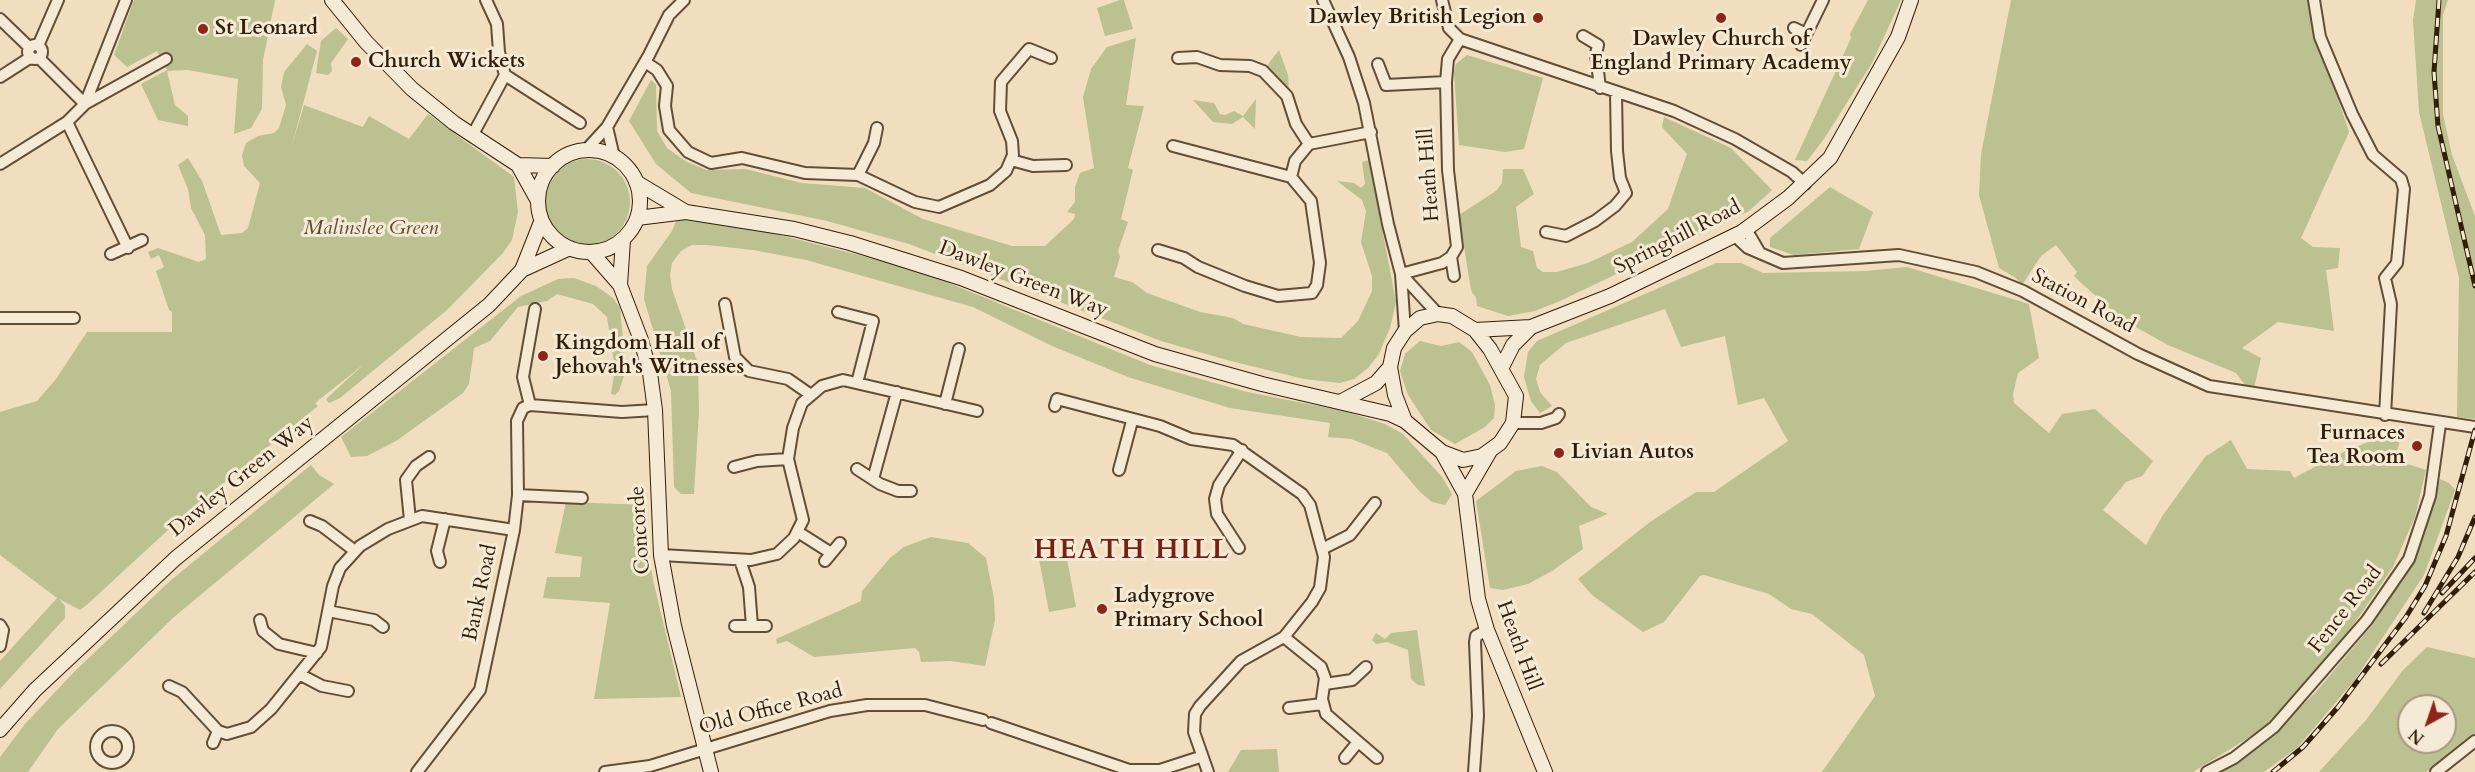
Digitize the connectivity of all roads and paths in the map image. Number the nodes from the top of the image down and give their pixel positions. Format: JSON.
{"nodes":[{"id":1,"x":58,"y":0,"type":"edge"},
{"id":2,"x":126,"y":0,"type":"edge"},
{"id":3,"x":332,"y":0,"type":"edge"},
{"id":4,"x":486,"y":0,"type":"edge"},
{"id":5,"x":684,"y":0,"type":"edge"},
{"id":6,"x":1323,"y":0,"type":"edge"},
{"id":7,"x":1442,"y":0,"type":"edge"},
{"id":8,"x":1823,"y":0,"type":"edge"},
{"id":9,"x":1911,"y":0,"type":"edge"},
{"id":10,"x":2314,"y":0,"type":"edge"},
{"id":11,"x":0,"y":19,"type":"edge"},
{"id":12,"x":1794,"y":28,"type":"dead end"},
{"id":13,"x":1583,"y":36,"type":"dead end"},
{"id":14,"x":1460,"y":39,"type":"junction"},
{"id":15,"x":35,"y":52,"type":"junction"},
{"id":16,"x":1051,"y":58,"type":"dead end"},
{"id":17,"x":1178,"y":58,"type":"dead end"},
{"id":18,"x":166,"y":59,"type":"dead end"},
{"id":19,"x":645,"y":62,"type":"junction"},
{"id":20,"x":1378,"y":64,"type":"dead end"},
{"id":21,"x":505,"y":75,"type":"junction"},
{"id":22,"x":0,"y":77,"type":"edge"},
{"id":23,"x":1446,"y":82,"type":"junction"},
{"id":24,"x":1600,"y":88,"type":"junction"},
{"id":25,"x":1616,"y":93,"type":"junction"},
{"id":26,"x":86,"y":104,"type":"junction"},
{"id":27,"x":67,"y":122,"type":"junction"},
{"id":28,"x":580,"y":123,"type":"dead end"},
{"id":29,"x":607,"y":127,"type":"junction"},
{"id":30,"x":877,"y":128,"type":"dead end"},
{"id":31,"x":1371,"y":132,"type":"junction"},
{"id":32,"x":472,"y":135,"type":"junction"},
{"id":33,"x":1309,"y":144,"type":"junction"},
{"id":34,"x":1173,"y":146,"type":"dead end"},
{"id":35,"x":586,"y":150,"type":"junction"},
{"id":36,"x":614,"y":158,"type":"junction"},
{"id":37,"x":1011,"y":160,"type":"junction"},
{"id":38,"x":0,"y":164,"type":"edge"},
{"id":39,"x":518,"y":165,"type":"junction"},
{"id":40,"x":1066,"y":165,"type":"dead end"},
{"id":41,"x":553,"y":166,"type":"junction"},
{"id":42,"x":858,"y":175,"type":"junction"},
{"id":43,"x":1291,"y":177,"type":"junction"},
{"id":44,"x":636,"y":182,"type":"junction"},
{"id":45,"x":1805,"y":184,"type":"junction"},
{"id":46,"x":537,"y":199,"type":"junction"},
{"id":47,"x":686,"y":212,"type":"junction"},
{"id":48,"x":637,"y":218,"type":"junction"},
{"id":49,"x":541,"y":222,"type":"junction"},
{"id":50,"x":1546,"y":232,"type":"dead end"},
{"id":51,"x":1740,"y":232,"type":"junction"},
{"id":52,"x":142,"y":240,"type":"dead end"},
{"id":53,"x":623,"y":240,"type":"junction"},
{"id":54,"x":128,"y":248,"type":"junction"},
{"id":55,"x":570,"y":248,"type":"junction"},
{"id":56,"x":1158,"y":250,"type":"dead end"},
{"id":57,"x":592,"y":253,"type":"junction"},
{"id":58,"x":111,"y":254,"type":"dead end"},
{"id":59,"x":1446,"y":260,"type":"junction"},
{"id":60,"x":522,"y":270,"type":"junction"},
{"id":61,"x":1401,"y":274,"type":"junction"},
{"id":62,"x":1455,"y":276,"type":"dead end"},
{"id":63,"x":620,"y":285,"type":"junction"},
{"id":64,"x":725,"y":304,"type":"dead end"},
{"id":65,"x":535,"y":309,"type":"dead end"},
{"id":66,"x":838,"y":312,"type":"dead end"},
{"id":67,"x":1438,"y":314,"type":"junction"},
{"id":68,"x":0,"y":318,"type":"edge"},
{"id":69,"x":74,"y":318,"type":"dead end"},
{"id":70,"x":1531,"y":327,"type":"junction"},
{"id":71,"x":1476,"y":330,"type":"junction"},
{"id":72,"x":1404,"y":331,"type":"junction"},
{"id":73,"x":959,"y":349,"type":"dead end"},
{"id":74,"x":1390,"y":367,"type":"junction"},
{"id":75,"x":1501,"y":369,"type":"junction"},
{"id":76,"x":857,"y":383,"type":"junction"},
{"id":77,"x":897,"y":392,"type":"junction"},
{"id":78,"x":811,"y":395,"type":"junction"},
{"id":79,"x":1342,"y":401,"type":"junction"},
{"id":80,"x":945,"y":404,"type":"junction"},
{"id":81,"x":530,"y":405,"type":"junction"},
{"id":82,"x":1055,"y":406,"type":"dead end"},
{"id":83,"x":655,"y":410,"type":"junction"},
{"id":84,"x":977,"y":411,"type":"dead end"},
{"id":85,"x":1559,"y":414,"type":"dead end"},
{"id":86,"x":2385,"y":415,"type":"junction"},
{"id":87,"x":1132,"y":421,"type":"junction"},
{"id":88,"x":1406,"y":421,"type":"junction"},
{"id":89,"x":1513,"y":423,"type":"junction"},
{"id":90,"x":2446,"y":424,"type":"junction"},
{"id":91,"x":2475,"y":427,"type":"edge"},
{"id":92,"x":1242,"y":450,"type":"junction"},
{"id":93,"x":1491,"y":450,"type":"junction"},
{"id":94,"x":1442,"y":452,"type":"junction"},
{"id":95,"x":429,"y":457,"type":"dead end"},
{"id":96,"x":788,"y":459,"type":"junction"},
{"id":97,"x":734,"y":467,"type":"dead end"},
{"id":98,"x":857,"y":469,"type":"dead end"},
{"id":99,"x":1119,"y":470,"type":"dead end"},
{"id":100,"x":873,"y":479,"type":"junction"},
{"id":101,"x":911,"y":491,"type":"dead end"},
{"id":102,"x":1465,"y":494,"type":"junction"},
{"id":103,"x":518,"y":495,"type":"junction"},
{"id":104,"x":582,"y":498,"type":"dead end"},
{"id":105,"x":1375,"y":503,"type":"dead end"},
{"id":106,"x":445,"y":519,"type":"junction"},
{"id":107,"x":410,"y":520,"type":"junction"},
{"id":108,"x":310,"y":521,"type":"dead end"},
{"id":109,"x":514,"y":530,"type":"junction"},
{"id":110,"x":798,"y":532,"type":"junction"},
{"id":111,"x":840,"y":543,"type":"dead end"},
{"id":112,"x":1239,"y":548,"type":"dead end"},
{"id":113,"x":1322,"y":549,"type":"junction"},
{"id":114,"x":355,"y":551,"type":"junction"},
{"id":115,"x":661,"y":555,"type":"junction"},
{"id":116,"x":740,"y":560,"type":"junction"},
{"id":117,"x":440,"y":562,"type":"dead end"},
{"id":118,"x":328,"y":611,"type":"junction"},
{"id":119,"x":260,"y":620,"type":"dead end"},
{"id":120,"x":0,"y":625,"type":"edge"},
{"id":121,"x":735,"y":626,"type":"dead end"},
{"id":122,"x":752,"y":626,"type":"junction"},
{"id":123,"x":766,"y":626,"type":"dead end"},
{"id":124,"x":383,"y":627,"type":"dead end"},
{"id":125,"x":1487,"y":630,"type":"junction"},
{"id":126,"x":1284,"y":637,"type":"junction"},
{"id":127,"x":0,"y":646,"type":"edge"},
{"id":128,"x":317,"y":653,"type":"junction"},
{"id":129,"x":1365,"y":667,"type":"dead end"},
{"id":130,"x":299,"y":674,"type":"junction"},
{"id":131,"x":1325,"y":684,"type":"junction"},
{"id":132,"x":169,"y":686,"type":"dead end"},
{"id":133,"x":348,"y":691,"type":"dead end"},
{"id":134,"x":1322,"y":704,"type":"junction"},
{"id":135,"x":1289,"y":708,"type":"dead end"},
{"id":136,"x":0,"y":730,"type":"edge"},
{"id":137,"x":218,"y":731,"type":"junction"},
{"id":138,"x":2475,"y":741,"type":"edge"},
{"id":139,"x":1358,"y":742,"type":"junction"},
{"id":140,"x":213,"y":743,"type":"dead end"},
{"id":141,"x":706,"y":748,"type":"junction"},
{"id":142,"x":1200,"y":757,"type":"junction"},
{"id":143,"x":1345,"y":758,"type":"dead end"},
{"id":144,"x":1377,"y":758,"type":"dead end"},
{"id":145,"x":417,"y":772,"type":"edge"},
{"id":146,"x":604,"y":772,"type":"edge"},
{"id":147,"x":711,"y":772,"type":"edge"},
{"id":148,"x":1208,"y":772,"type":"edge"},
{"id":149,"x":1473,"y":772,"type":"edge"},
{"id":150,"x":1545,"y":772,"type":"edge"},
{"id":151,"x":2207,"y":772,"type":"edge"},
{"id":152,"x":2436,"y":772,"type":"edge"}],
"edges":[{"from":1,"to":15,"type":"street"},
{"from":2,"to":26,"type":"street"},
{"from":3,"to":32,"type":"main road"},
{"from":4,"to":21,"type":"street"},
{"from":5,"to":19,"type":"street"},
{"from":6,"to":31,"type":"street"},
{"from":7,"to":14,"type":"street"},
{"from":8,"to":12,"type":"street"},
{"from":9,"to":45,"type":"main road","name":"Springhill Road"},
{"from":10,"to":86,"type":"street"},
{"from":11,"to":15,"type":"street"},
{"from":13,"to":24,"type":"street"},
{"from":14,"to":23,"type":"street","name":"Heath Hill"},
{"from":14,"to":24,"type":"street"},
{"from":15,"to":22,"type":"street"},
{"from":15,"to":26,"type":"street"},
{"from":16,"to":37,"type":"street"},
{"from":17,"to":33,"type":"street"},
{"from":18,"to":26,"type":"street"},
{"from":19,"to":29,"type":"street"},
{"from":19,"to":42,"type":"street"},
{"from":20,"to":23,"type":"street"},
{"from":21,"to":28,"type":"street"},
{"from":21,"to":32,"type":"street"},
{"from":23,"to":59,"type":"street","name":"Heath Hill"},
{"from":24,"to":25,"type":"street"},
{"from":25,"to":45,"type":"street"},
{"from":25,"to":50,"type":"street"},
{"from":26,"to":27,"type":"street"},
{"from":27,"to":38,"type":"street"},
{"from":27,"to":54,"type":"street"},
{"from":29,"to":35,"type":"street"},
{"from":29,"to":36,"type":"street"},
{"from":30,"to":42,"type":"street"},
{"from":31,"to":33,"type":"street"},
{"from":31,"to":61,"type":"street"},
{"from":32,"to":39,"type":"main road"},
{"from":33,"to":43,"type":"street"},
{"from":34,"to":43,"type":"street"},
{"from":35,"to":36,"type":"main road"},
{"from":35,"to":41,"type":"main road"},
{"from":36,"to":44,"type":"main road"},
{"from":37,"to":40,"type":"street"},
{"from":37,"to":42,"type":"street"},
{"from":39,"to":41,"type":"main road"},
{"from":39,"to":46,"type":"main road"},
{"from":41,"to":46,"type":"main road"},
{"from":43,"to":56,"type":"street"},
{"from":44,"to":47,"type":"main road","name":"Dawley Green Way"},
{"from":44,"to":48,"type":"main road"},
{"from":45,"to":51,"type":"main road","name":"Springhill Road"},
{"from":46,"to":49,"type":"main road"},
{"from":47,"to":48,"type":"main road","name":"Dawley Green Way"},
{"from":47,"to":79,"type":"main road","name":"Dawley Green Way"},
{"from":48,"to":53,"type":"main road"},
{"from":49,"to":55,"type":"main road"},
{"from":49,"to":60,"type":"main road","name":"Dawley Green Way"},
{"from":51,"to":70,"type":"main road","name":"Springhill Road"},
{"from":51,"to":86,"type":"street","name":"Station Road"},
{"from":52,"to":54,"type":"street"},
{"from":53,"to":57,"type":"main road"},
{"from":53,"to":63,"type":"main road","name":"Concorde"},
{"from":54,"to":58,"type":"street"},
{"from":55,"to":57,"type":"main road"},
{"from":55,"to":60,"type":"main road","name":"Dawley Green Way"},
{"from":57,"to":63,"type":"main road","name":"Concorde"},
{"from":59,"to":61,"type":"street"},
{"from":59,"to":62,"type":"street","name":"Heath Hill"},
{"from":60,"to":136,"type":"main road","name":"Dawley Green Way"},
{"from":61,"to":67,"type":"street"},
{"from":61,"to":72,"type":"street"},
{"from":63,"to":83,"type":"main road","name":"Concorde"},
{"from":64,"to":78,"type":"street"},
{"from":65,"to":81,"type":"street"},
{"from":66,"to":76,"type":"street"},
{"from":67,"to":71,"type":"main road"},
{"from":67,"to":72,"type":"main road"},
{"from":68,"to":69,"type":"street"},
{"from":70,"to":71,"type":"main road","name":"Springhill Road"},
{"from":70,"to":75,"type":"main road","name":"Springhill Road"},
{"from":71,"to":75,"type":"main road"},
{"from":72,"to":74,"type":"main road"},
{"from":73,"to":80,"type":"street"},
{"from":74,"to":79,"type":"main road"},
{"from":74,"to":88,"type":"main road"},
{"from":75,"to":89,"type":"main road"},
{"from":76,"to":77,"type":"street"},
{"from":76,"to":78,"type":"street"},
{"from":77,"to":80,"type":"street"},
{"from":77,"to":100,"type":"street"},
{"from":78,"to":96,"type":"street"},
{"from":79,"to":88,"type":"main road","name":"Dawley Green Way"},
{"from":80,"to":84,"type":"street"},
{"from":81,"to":83,"type":"street"},
{"from":81,"to":103,"type":"street","name":"Bank Road"},
{"from":82,"to":87,"type":"street"},
{"from":83,"to":115,"type":"main road","name":"Concorde"},
{"from":85,"to":89,"type":"street"},
{"from":86,"to":90,"type":"street","name":"Station Road"},
{"from":87,"to":92,"type":"street"},
{"from":87,"to":99,"type":"street"},
{"from":88,"to":94,"type":"main road"},
{"from":89,"to":93,"type":"main road"},
{"from":90,"to":91,"type":"street","name":"Station Road"},
{"from":90,"to":151,"type":"street","name":"Fence Road"},
{"from":92,"to":112,"type":"street"},
{"from":92,"to":113,"type":"street"},
{"from":93,"to":94,"type":"main road"},
{"from":93,"to":102,"type":"main road"},
{"from":94,"to":102,"type":"main road","name":"Heath Hill"},
{"from":95,"to":107,"type":"street"},
{"from":96,"to":97,"type":"street"},
{"from":96,"to":110,"type":"street"},
{"from":98,"to":100,"type":"street"},
{"from":100,"to":101,"type":"street"},
{"from":102,"to":125,"type":"main road","name":"Heath Hill"},
{"from":103,"to":104,"type":"street"},
{"from":103,"to":109,"type":"street","name":"Bank Road"},
{"from":105,"to":113,"type":"street"},
{"from":106,"to":107,"type":"street"},
{"from":106,"to":109,"type":"street"},
{"from":106,"to":117,"type":"street"},
{"from":107,"to":114,"type":"street"},
{"from":108,"to":114,"type":"street"},
{"from":109,"to":145,"type":"street","name":"Bank Road"},
{"from":110,"to":111,"type":"street"},
{"from":110,"to":116,"type":"street"},
{"from":113,"to":126,"type":"street"},
{"from":114,"to":118,"type":"street"},
{"from":115,"to":116,"type":"street"},
{"from":115,"to":141,"type":"main road","name":"Concorde"},
{"from":116,"to":122,"type":"street"},
{"from":118,"to":124,"type":"street"},
{"from":118,"to":128,"type":"street"},
{"from":119,"to":128,"type":"street"},
{"from":120,"to":127,"type":"street"},
{"from":121,"to":122,"type":"street"},
{"from":122,"to":123,"type":"street"},
{"from":125,"to":149,"type":"street"},
{"from":125,"to":150,"type":"main road","name":"Heath Hill"},
{"from":126,"to":131,"type":"street"},
{"from":126,"to":142,"type":"street"},
{"from":128,"to":130,"type":"street"},
{"from":129,"to":131,"type":"street"},
{"from":130,"to":133,"type":"street"},
{"from":130,"to":137,"type":"street"},
{"from":131,"to":134,"type":"street"},
{"from":132,"to":137,"type":"street"},
{"from":134,"to":135,"type":"street"},
{"from":134,"to":139,"type":"street"},
{"from":137,"to":140,"type":"street"},
{"from":138,"to":152,"type":"street"},
{"from":139,"to":143,"type":"street"},
{"from":139,"to":144,"type":"street"},
{"from":141,"to":142,"type":"street","name":"Old Office Road"},
{"from":141,"to":146,"type":"street","name":"Old Office Road"},
{"from":141,"to":147,"type":"main road","name":"Concorde"},
{"from":142,"to":148,"type":"street"}]}
